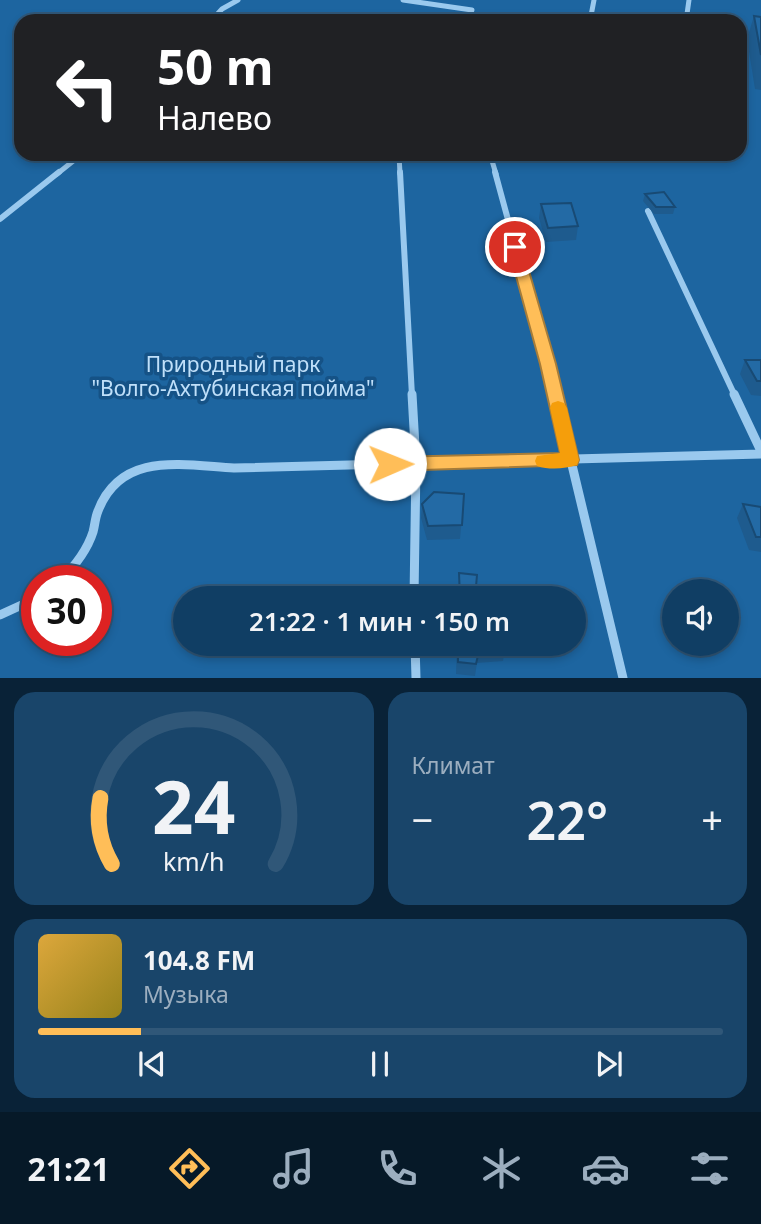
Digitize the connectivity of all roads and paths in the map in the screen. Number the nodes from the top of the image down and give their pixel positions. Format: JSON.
{"nodes":[{"id":1,"x":239,"y":0,"type":"edge"},
{"id":2,"x":403,"y":0,"type":"edge"},
{"id":3,"x":219,"y":14,"type":"edge"},
{"id":4,"x":471,"y":14,"type":"edge"},
{"id":5,"x":73,"y":161,"type":"edge"},
{"id":6,"x":399,"y":161,"type":"edge"},
{"id":7,"x":491,"y":161,"type":"edge"},
{"id":8,"x":648,"y":211,"type":"dead end"},
{"id":9,"x":0,"y":219,"type":"edge"},
{"id":10,"x":761,"y":453,"type":"edge"},
{"id":11,"x":570,"y":460,"type":"junction"},
{"id":12,"x":416,"y":464,"type":"junction"},
{"id":13,"x":75,"y":565,"type":"edge"},
{"id":14,"x":414,"y":586,"type":"edge"},
{"id":15,"x":21,"y":605,"type":"edge"},
{"id":16,"x":0,"y":615,"type":"edge"},
{"id":17,"x":415,"y":656,"type":"edge"},
{"id":18,"x":416,"y":678,"type":"edge"},
{"id":19,"x":623,"y":678,"type":"edge"}],
"edges":[{"from":1,"to":3,"type":"street"},
{"from":2,"to":4,"type":"street"},
{"from":5,"to":9,"type":"street"},
{"from":6,"to":12,"type":"street"},
{"from":7,"to":11,"type":"street"},
{"from":8,"to":10,"type":"street"},
{"from":10,"to":11,"type":"street"},
{"from":11,"to":12,"type":"street"},
{"from":11,"to":19,"type":"street"},
{"from":12,"to":13,"type":"street"},
{"from":12,"to":14,"type":"street"},
{"from":15,"to":16,"type":"street"},
{"from":17,"to":18,"type":"street"}]}
